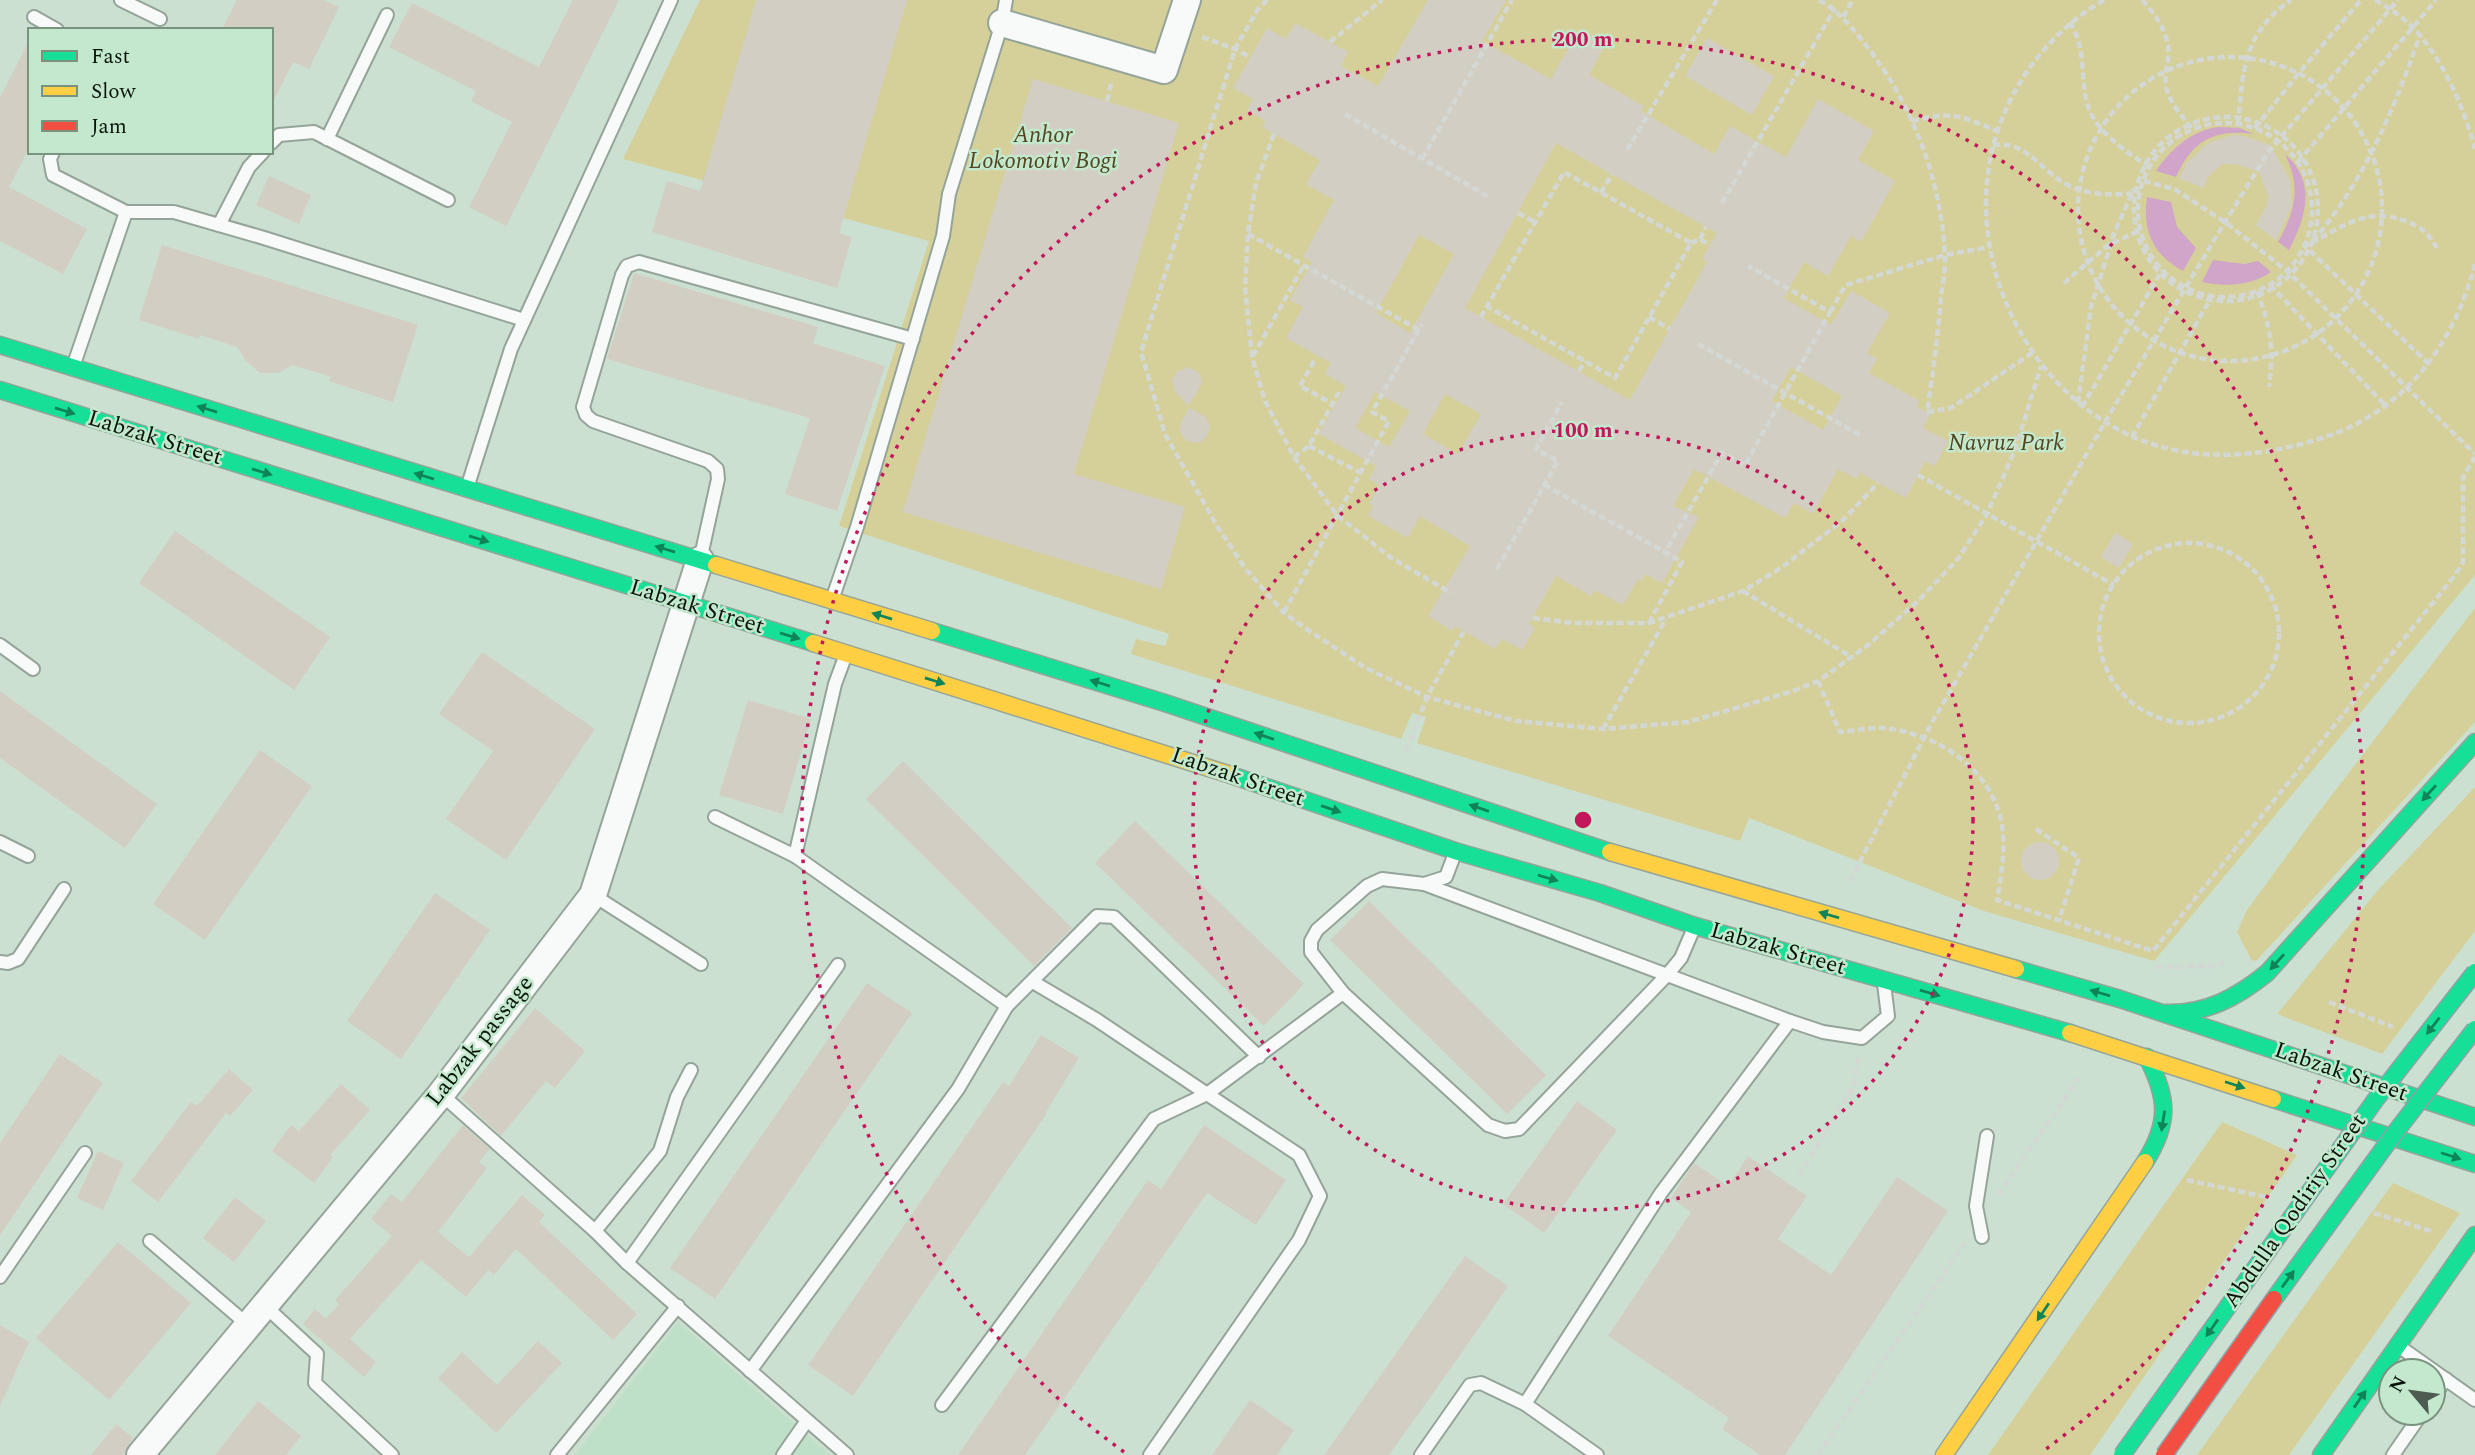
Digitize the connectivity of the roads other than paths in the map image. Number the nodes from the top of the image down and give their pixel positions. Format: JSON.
{"nodes":[{"id":1,"x":121,"y":0,"type":"edge"},
{"id":2,"x":671,"y":0,"type":"edge"},
{"id":3,"x":1187,"y":0,"type":"edge"},
{"id":4,"x":1004,"y":11,"type":"edge"},
{"id":5,"x":387,"y":15,"type":"dead end"},
{"id":6,"x":34,"y":17,"type":"dead end"},
{"id":7,"x":160,"y":19,"type":"dead end"},
{"id":8,"x":53,"y":28,"type":"edge"},
{"id":9,"x":327,"y":139,"type":"junction"},
{"id":10,"x":273,"y":142,"type":"edge"},
{"id":11,"x":52,"y":154,"type":"edge"},
{"id":12,"x":261,"y":154,"type":"edge"},
{"id":13,"x":447,"y":200,"type":"dead end"},
{"id":14,"x":126,"y":212,"type":"junction"},
{"id":15,"x":219,"y":225,"type":"junction"},
{"id":16,"x":524,"y":320,"type":"junction"},
{"id":17,"x":913,"y":340,"type":"junction"},
{"id":18,"x":0,"y":345,"type":"edge"},
{"id":19,"x":73,"y":367,"type":"junction"},
{"id":20,"x":0,"y":390,"type":"edge"},
{"id":21,"x":467,"y":489,"type":"junction"},
{"id":22,"x":700,"y":560,"type":"junction"},
{"id":23,"x":832,"y":600,"type":"junction"},
{"id":24,"x":687,"y":603,"type":"junction"},
{"id":25,"x":0,"y":645,"type":"edge"},
{"id":26,"x":846,"y":653,"type":"junction"},
{"id":27,"x":33,"y":669,"type":"dead end"},
{"id":28,"x":2475,"y":742,"type":"edge"},
{"id":29,"x":715,"y":817,"type":"dead end"},
{"id":30,"x":0,"y":842,"type":"edge"},
{"id":31,"x":1455,"y":851,"type":"junction"},
{"id":32,"x":28,"y":856,"type":"dead end"},
{"id":33,"x":795,"y":856,"type":"junction"},
{"id":34,"x":1610,"y":863,"type":"junction"},
{"id":35,"x":1424,"y":884,"type":"junction"},
{"id":36,"x":64,"y":889,"type":"dead end"},
{"id":37,"x":1600,"y":893,"type":"junction"},
{"id":38,"x":593,"y":895,"type":"junction"},
{"id":39,"x":1695,"y":926,"type":"junction"},
{"id":40,"x":0,"y":962,"type":"edge"},
{"id":41,"x":701,"y":964,"type":"dead end"},
{"id":42,"x":838,"y":965,"type":"dead end"},
{"id":43,"x":2475,"y":972,"type":"edge"},
{"id":44,"x":1667,"y":975,"type":"junction"},
{"id":45,"x":1884,"y":980,"type":"junction"},
{"id":46,"x":1033,"y":982,"type":"junction"},
{"id":47,"x":1343,"y":993,"type":"junction"},
{"id":48,"x":1007,"y":1006,"type":"junction"},
{"id":49,"x":2166,"y":1013,"type":"junction"},
{"id":50,"x":1790,"y":1021,"type":"junction"},
{"id":51,"x":2475,"y":1028,"type":"edge"},
{"id":52,"x":1259,"y":1057,"type":"junction"},
{"id":53,"x":2147,"y":1057,"type":"junction"},
{"id":54,"x":691,"y":1070,"type":"dead end"},
{"id":55,"x":441,"y":1094,"type":"junction"},
{"id":56,"x":1207,"y":1094,"type":"junction"},
{"id":57,"x":2475,"y":1117,"type":"edge"},
{"id":58,"x":1987,"y":1136,"type":"dead end"},
{"id":59,"x":85,"y":1153,"type":"dead end"},
{"id":60,"x":2475,"y":1164,"type":"edge"},
{"id":61,"x":595,"y":1231,"type":"junction"},
{"id":62,"x":1980,"y":1231,"type":"road end"},
{"id":63,"x":2475,"y":1235,"type":"edge"},
{"id":64,"x":150,"y":1241,"type":"dead end"},
{"id":65,"x":627,"y":1263,"type":"junction"},
{"id":66,"x":0,"y":1277,"type":"edge"},
{"id":67,"x":678,"y":1306,"type":"junction"},
{"id":68,"x":257,"y":1316,"type":"junction"},
{"id":69,"x":2397,"y":1345,"type":"junction"},
{"id":70,"x":2414,"y":1357,"type":"edge"},
{"id":71,"x":750,"y":1371,"type":"junction"},
{"id":72,"x":2447,"y":1380,"type":"edge"},
{"id":73,"x":2475,"y":1400,"type":"edge"},
{"id":74,"x":1525,"y":1404,"type":"junction"},
{"id":75,"x":942,"y":1405,"type":"dead end"},
{"id":76,"x":806,"y":1422,"type":"junction"},
{"id":77,"x":2412,"y":1427,"type":"edge"},
{"id":78,"x":1589,"y":1453,"type":"edge"},
{"id":79,"x":140,"y":1455,"type":"edge"},
{"id":80,"x":392,"y":1455,"type":"edge"},
{"id":81,"x":557,"y":1455,"type":"edge"},
{"id":82,"x":783,"y":1455,"type":"edge"},
{"id":83,"x":847,"y":1455,"type":"edge"},
{"id":84,"x":1150,"y":1455,"type":"edge"},
{"id":85,"x":1421,"y":1455,"type":"edge"},
{"id":86,"x":1944,"y":1455,"type":"edge"},
{"id":87,"x":2122,"y":1455,"type":"edge"},
{"id":88,"x":2164,"y":1455,"type":"edge"},
{"id":89,"x":2321,"y":1455,"type":"edge"},
{"id":90,"x":2393,"y":1455,"type":"edge"}],
"edges":[{"from":1,"to":7,"type":"lane"},
{"from":2,"to":16,"type":"lane"},
{"from":3,"to":4,"type":"street"},
{"from":4,"to":17,"type":"lane"},
{"from":5,"to":9,"type":"lane"},
{"from":6,"to":8,"type":"lane"},
{"from":9,"to":10,"type":"lane"},
{"from":9,"to":13,"type":"lane"},
{"from":11,"to":14,"type":"lane"},
{"from":12,"to":15,"type":"lane"},
{"from":14,"to":15,"type":"lane"},
{"from":14,"to":19,"type":"lane"},
{"from":15,"to":16,"type":"lane"},
{"from":16,"to":21,"type":"lane"},
{"from":17,"to":22,"type":"lane"},
{"from":17,"to":23,"type":"lane"},
{"from":18,"to":19,"type":"main road","name":"Labzak Street"},
{"from":21,"to":19,"type":"main road","name":"Labzak Street","one_way":true},
{"from":20,"to":24,"type":"main road","name":"Labzak Street","one_way":true},
{"from":22,"to":21,"type":"main road","name":"Labzak Street","one_way":true},
{"from":22,"to":23,"type":"main road","name":"Labzak Street"},
{"from":22,"to":24,"type":"street","name":"Labzak passage"},
{"from":34,"to":23,"type":"main road","name":"Labzak Street","one_way":true},
{"from":24,"to":26,"type":"main road","name":"Labzak Street","one_way":true},
{"from":24,"to":38,"type":"street","name":"Labzak passage"},
{"from":25,"to":27,"type":"lane"},
{"from":26,"to":31,"type":"main road","name":"Labzak Street","one_way":true},
{"from":26,"to":33,"type":"lane"},
{"from":28,"to":49,"type":"main road","one_way":true},
{"from":29,"to":33,"type":"lane"},
{"from":30,"to":32,"type":"lane"},
{"from":31,"to":35,"type":"lane"},
{"from":31,"to":37,"type":"main road","name":"Labzak Street","one_way":true},
{"from":33,"to":48,"type":"lane"},
{"from":34,"to":37,"type":"main road"},
{"from":49,"to":34,"type":"main road","name":"Labzak Street","one_way":true},
{"from":35,"to":44,"type":"lane"},
{"from":35,"to":47,"type":"lane"},
{"from":36,"to":40,"type":"lane"},
{"from":37,"to":39,"type":"main road","name":"Labzak Street"},
{"from":38,"to":41,"type":"lane"},
{"from":38,"to":55,"type":"street","name":"Labzak passage"},
{"from":39,"to":44,"type":"lane"},
{"from":39,"to":45,"type":"main road","name":"Labzak Street"},
{"from":42,"to":65,"type":"lane"},
{"from":43,"to":87,"type":"main road","name":"Abdulla Qodiriy Street","one_way":true,"bridge":true},
{"from":44,"to":47,"type":"lane"},
{"from":44,"to":50,"type":"lane"},
{"from":45,"to":50,"type":"lane"},
{"from":45,"to":53,"type":"main road","name":"Labzak Street","one_way":true},
{"from":46,"to":48,"type":"lane"},
{"from":46,"to":52,"type":"lane"},
{"from":46,"to":56,"type":"lane"},
{"from":47,"to":52,"type":"lane"},
{"from":48,"to":71,"type":"lane"},
{"from":49,"to":57,"type":"main road","name":"Labzak Street"},
{"from":50,"to":74,"type":"lane"},
{"from":88,"to":51,"type":"main road","name":"Abdulla Qodiriy Street","one_way":true,"bridge":true},
{"from":52,"to":56,"type":"lane"},
{"from":53,"to":60,"type":"main road","name":"Labzak Street","one_way":true},
{"from":53,"to":86,"type":"main road","one_way":true},
{"from":54,"to":61,"type":"lane"},
{"from":55,"to":61,"type":"lane"},
{"from":55,"to":68,"type":"street","name":"Labzak passage"},
{"from":56,"to":75,"type":"lane"},
{"from":56,"to":84,"type":"lane"},
{"from":58,"to":62,"type":"lane"},
{"from":59,"to":66,"type":"lane"},
{"from":61,"to":65,"type":"lane"},
{"from":63,"to":69,"type":"main road"},
{"from":64,"to":68,"type":"lane"},
{"from":65,"to":67,"type":"lane"},
{"from":67,"to":71,"type":"lane"},
{"from":67,"to":81,"type":"lane"},
{"from":68,"to":79,"type":"street","name":"Labzak passage"},
{"from":68,"to":80,"type":"lane"},
{"from":69,"to":70,"type":"lane"},
{"from":89,"to":69,"type":"main road","one_way":true},
{"from":71,"to":76,"type":"lane"},
{"from":72,"to":73,"type":"lane"},
{"from":74,"to":78,"type":"lane"},
{"from":74,"to":85,"type":"lane"},
{"from":76,"to":82,"type":"lane"},
{"from":76,"to":83,"type":"lane"},
{"from":77,"to":90,"type":"lane"}]}
